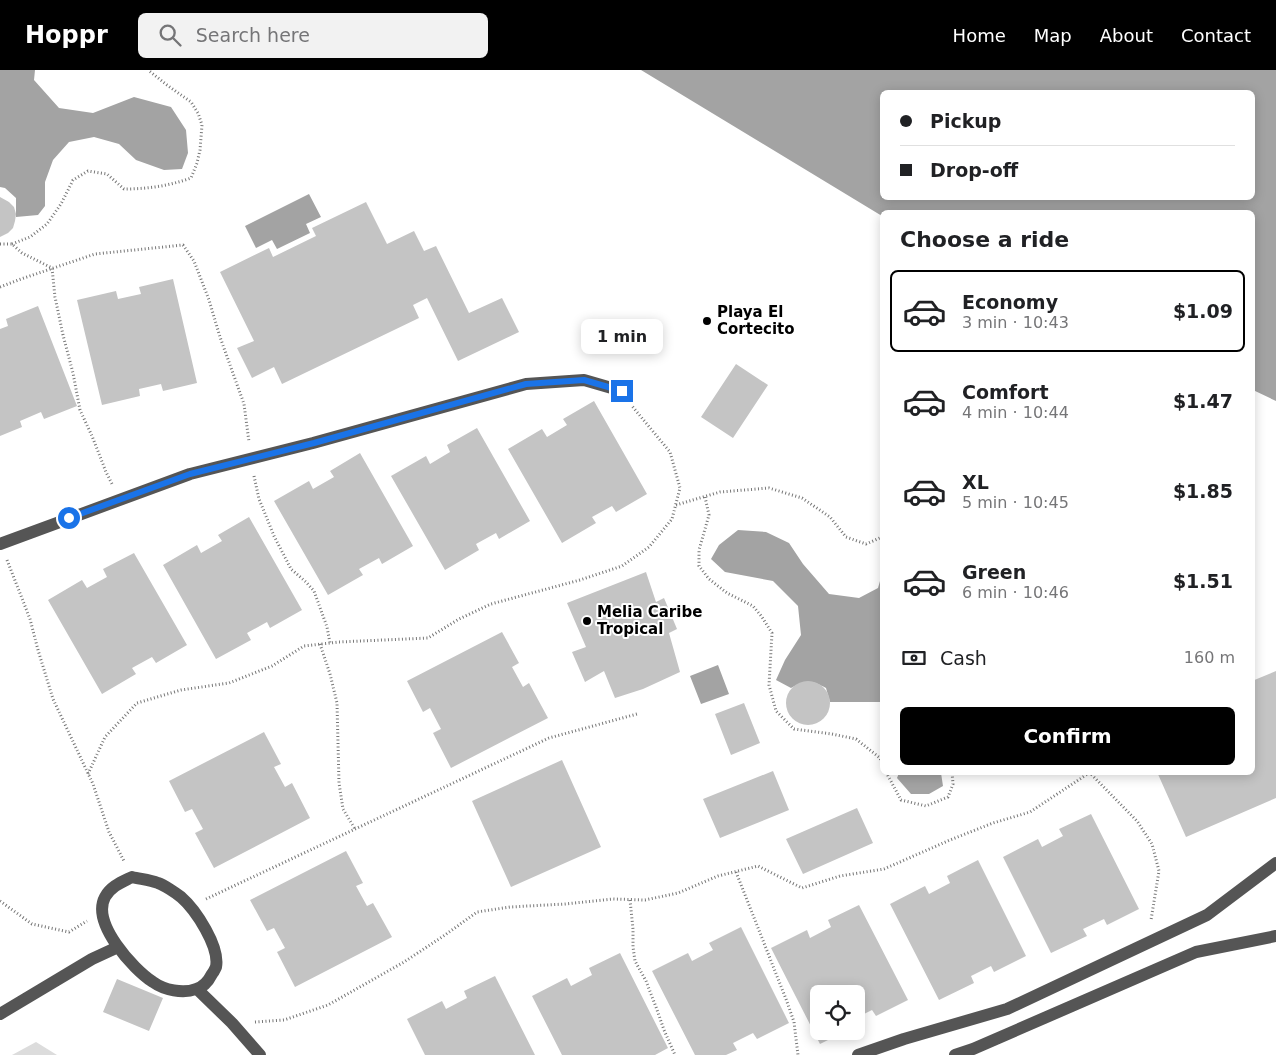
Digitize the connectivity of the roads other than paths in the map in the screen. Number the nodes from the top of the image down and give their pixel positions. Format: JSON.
{"nodes":[{"id":1,"x":622,"y":391,"type":"road end"},
{"id":2,"x":0,"y":544,"type":"edge"},
{"id":3,"x":1276,"y":863,"type":"edge"},
{"id":4,"x":1276,"y":936,"type":"edge"},
{"id":5,"x":118,"y":947,"type":"junction"},
{"id":6,"x":197,"y":989,"type":"junction"},
{"id":7,"x":0,"y":1014,"type":"edge"},
{"id":8,"x":260,"y":1055,"type":"edge"},
{"id":9,"x":858,"y":1055,"type":"edge"},
{"id":10,"x":956,"y":1055,"type":"edge"}],
"edges":[{"from":1,"to":2,"type":"lane"},
{"from":3,"to":9,"type":"lane"},
{"from":4,"to":10,"type":"lane"},
{"from":5,"to":6,"type":"lane"},
{"from":5,"to":6,"type":"lane"},
{"from":5,"to":7,"type":"lane"},
{"from":6,"to":8,"type":"lane"}]}
